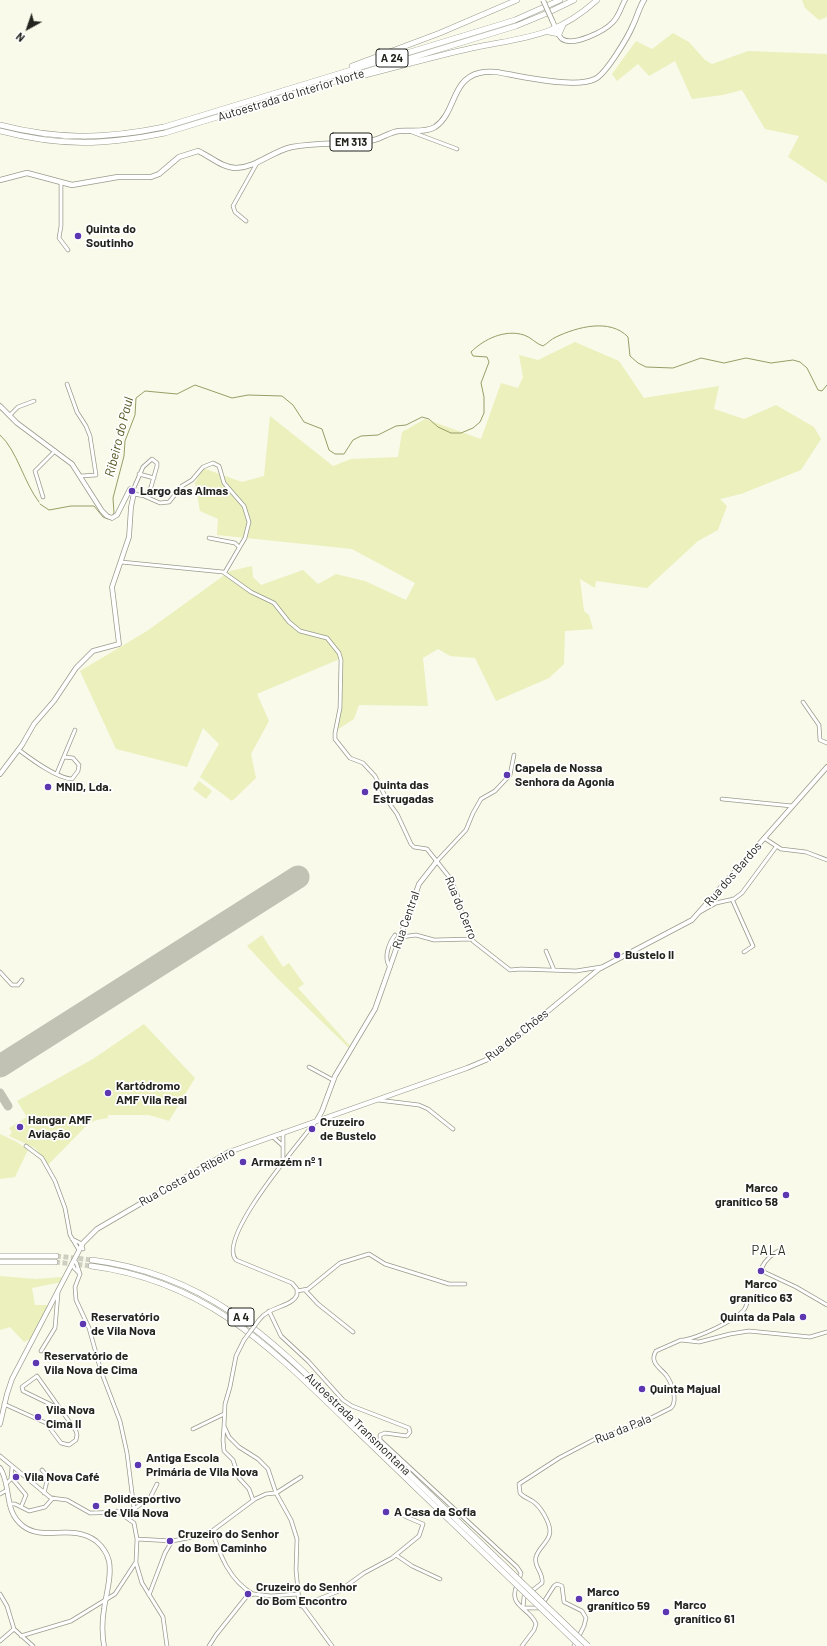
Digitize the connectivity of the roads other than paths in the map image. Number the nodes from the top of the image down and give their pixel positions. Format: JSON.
{"nodes":[{"id":1,"x":517,"y":0,"type":"edge"},
{"id":2,"x":543,"y":0,"type":"edge"},
{"id":3,"x":560,"y":0,"type":"edge"},
{"id":4,"x":574,"y":0,"type":"edge"},
{"id":5,"x":597,"y":0,"type":"edge"},
{"id":6,"x":625,"y":0,"type":"edge"},
{"id":7,"x":644,"y":0,"type":"edge"},
{"id":8,"x":564,"y":24,"type":"junction"},
{"id":9,"x":555,"y":26,"type":"junction"},
{"id":10,"x":549,"y":32,"type":"junction"},
{"id":11,"x":559,"y":34,"type":"junction"},
{"id":12,"x":314,"y":88,"type":"junction"},
{"id":13,"x":222,"y":110,"type":"junction"},
{"id":14,"x":0,"y":125,"type":"edge"},
{"id":15,"x":408,"y":130,"type":"junction"},
{"id":16,"x":0,"y":131,"type":"edge"},
{"id":17,"x":457,"y":149,"type":"dead end"},
{"id":18,"x":257,"y":163,"type":"junction"},
{"id":19,"x":0,"y":180,"type":"edge"},
{"id":20,"x":61,"y":183,"type":"junction"},
{"id":21,"x":246,"y":221,"type":"dead end"},
{"id":22,"x":68,"y":250,"type":"dead end"},
{"id":23,"x":67,"y":384,"type":"dead end"},
{"id":24,"x":34,"y":401,"type":"dead end"},
{"id":25,"x":0,"y":406,"type":"edge"},
{"id":26,"x":10,"y":415,"type":"junction"},
{"id":27,"x":55,"y":451,"type":"junction"},
{"id":28,"x":140,"y":474,"type":"junction"},
{"id":29,"x":81,"y":476,"type":"junction"},
{"id":30,"x":154,"y":478,"type":"junction"},
{"id":31,"x":133,"y":492,"type":"junction"},
{"id":32,"x":144,"y":496,"type":"junction"},
{"id":33,"x":43,"y":497,"type":"dead end"},
{"id":34,"x":209,"y":538,"type":"dead end"},
{"id":35,"x":239,"y":547,"type":"junction"},
{"id":36,"x":121,"y":562,"type":"junction"},
{"id":37,"x":225,"y":572,"type":"junction"},
{"id":38,"x":804,"y":702,"type":"dead end"},
{"id":39,"x":75,"y":730,"type":"dead end"},
{"id":40,"x":827,"y":743,"type":"edge"},
{"id":41,"x":19,"y":750,"type":"junction"},
{"id":42,"x":514,"y":755,"type":"dead end"},
{"id":43,"x":64,"y":757,"type":"junction"},
{"id":44,"x":827,"y":767,"type":"edge"},
{"id":45,"x":57,"y":773,"type":"junction"},
{"id":46,"x":0,"y":774,"type":"edge"},
{"id":47,"x":722,"y":799,"type":"dead end"},
{"id":48,"x":792,"y":806,"type":"junction"},
{"id":49,"x":764,"y":838,"type":"junction"},
{"id":50,"x":776,"y":847,"type":"junction"},
{"id":51,"x":827,"y":860,"type":"edge"},
{"id":52,"x":437,"y":861,"type":"junction"},
{"id":53,"x":732,"y":899,"type":"junction"},
{"id":54,"x":698,"y":914,"type":"junction"},
{"id":55,"x":666,"y":934,"type":"joint"},
{"id":56,"x":395,"y":935,"type":"dead end"},
{"id":57,"x":400,"y":937,"type":"junction"},
{"id":58,"x":472,"y":939,"type":"junction"},
{"id":59,"x":546,"y":951,"type":"dead end"},
{"id":60,"x":744,"y":952,"type":"dead end"},
{"id":61,"x":390,"y":967,"type":"junction"},
{"id":62,"x":602,"y":967,"type":"junction"},
{"id":63,"x":554,"y":970,"type":"junction"},
{"id":64,"x":0,"y":972,"type":"edge"},
{"id":65,"x":22,"y":980,"type":"dead end"},
{"id":66,"x":308,"y":1067,"type":"dead end"},
{"id":67,"x":333,"y":1080,"type":"junction"},
{"id":68,"x":374,"y":1100,"type":"junction"},
{"id":69,"x":324,"y":1106,"type":"junction"},
{"id":70,"x":327,"y":1116,"type":"junction"},
{"id":71,"x":317,"y":1120,"type":"junction"},
{"id":72,"x":308,"y":1123,"type":"joint"},
{"id":73,"x":454,"y":1129,"type":"dead end"},
{"id":74,"x":283,"y":1132,"type":"junction"},
{"id":75,"x":271,"y":1136,"type":"junction"},
{"id":76,"x":26,"y":1146,"type":"dead end"},
{"id":77,"x":282,"y":1147,"type":"junction"},
{"id":78,"x":283,"y":1164,"type":"junction"},
{"id":79,"x":93,"y":1233,"type":"junction"},
{"id":80,"x":81,"y":1246,"type":"junction"},
{"id":81,"x":780,"y":1250,"type":"dead end"},
{"id":82,"x":0,"y":1256,"type":"edge"},
{"id":83,"x":56,"y":1256,"type":"tunnel mouth"},
{"id":84,"x":92,"y":1260,"type":"tunnel mouth"},
{"id":85,"x":0,"y":1262,"type":"edge"},
{"id":86,"x":55,"y":1262,"type":"tunnel mouth"},
{"id":87,"x":74,"y":1265,"type":"junction"},
{"id":88,"x":92,"y":1266,"type":"tunnel mouth"},
{"id":89,"x":465,"y":1284,"type":"dead end"},
{"id":90,"x":305,"y":1290,"type":"junction"},
{"id":91,"x":297,"y":1291,"type":"junction"},
{"id":92,"x":58,"y":1293,"type":"junction"},
{"id":93,"x":748,"y":1299,"type":"dead end"},
{"id":94,"x":827,"y":1305,"type":"edge"},
{"id":95,"x":269,"y":1311,"type":"junction"},
{"id":96,"x":353,"y":1332,"type":"dead end"},
{"id":97,"x":827,"y":1332,"type":"edge"},
{"id":98,"x":682,"y":1340,"type":"junction"},
{"id":99,"x":41,"y":1351,"type":"dead end"},
{"id":100,"x":4,"y":1404,"type":"junction"},
{"id":101,"x":60,"y":1409,"type":"junction"},
{"id":102,"x":224,"y":1414,"type":"junction"},
{"id":103,"x":0,"y":1424,"type":"edge"},
{"id":104,"x":224,"y":1426,"type":"junction"},
{"id":105,"x":358,"y":1428,"type":"junction"},
{"id":106,"x":193,"y":1429,"type":"dead end"},
{"id":107,"x":0,"y":1456,"type":"edge"},
{"id":108,"x":12,"y":1467,"type":"junction"},
{"id":109,"x":0,"y":1468,"type":"edge"},
{"id":110,"x":42,"y":1470,"type":"dead end"},
{"id":111,"x":11,"y":1477,"type":"junction"},
{"id":112,"x":301,"y":1478,"type":"dead end"},
{"id":113,"x":6,"y":1484,"type":"junction"},
{"id":114,"x":157,"y":1484,"type":"dead end"},
{"id":115,"x":7,"y":1490,"type":"junction"},
{"id":116,"x":44,"y":1493,"type":"junction"},
{"id":117,"x":276,"y":1493,"type":"junction"},
{"id":118,"x":0,"y":1494,"type":"edge"},
{"id":119,"x":53,"y":1498,"type":"junction"},
{"id":120,"x":253,"y":1500,"type":"junction"},
{"id":121,"x":8,"y":1504,"type":"junction"},
{"id":122,"x":21,"y":1507,"type":"junction"},
{"id":123,"x":134,"y":1509,"type":"junction"},
{"id":124,"x":117,"y":1511,"type":"junction"},
{"id":125,"x":402,"y":1515,"type":"dead end"},
{"id":126,"x":212,"y":1530,"type":"junction"},
{"id":127,"x":137,"y":1539,"type":"junction"},
{"id":128,"x":172,"y":1541,"type":"junction"},
{"id":129,"x":396,"y":1555,"type":"junction"},
{"id":130,"x":136,"y":1563,"type":"junction"},
{"id":131,"x":440,"y":1579,"type":"dead end"},
{"id":132,"x":244,"y":1588,"type":"junction"},
{"id":133,"x":0,"y":1594,"type":"edge"},
{"id":134,"x":253,"y":1594,"type":"junction"},
{"id":135,"x":297,"y":1594,"type":"junction"},
{"id":136,"x":149,"y":1595,"type":"junction"},
{"id":137,"x":244,"y":1598,"type":"junction"},
{"id":138,"x":106,"y":1599,"type":"junction"},
{"id":139,"x":301,"y":1606,"type":"junction"},
{"id":140,"x":523,"y":1608,"type":"junction"},
{"id":141,"x":14,"y":1628,"type":"junction"},
{"id":142,"x":21,"y":1636,"type":"junction"},
{"id":143,"x":0,"y":1641,"type":"edge"},
{"id":144,"x":33,"y":1646,"type":"edge"},
{"id":145,"x":104,"y":1646,"type":"edge"},
{"id":146,"x":167,"y":1646,"type":"edge"},
{"id":147,"x":209,"y":1646,"type":"edge"},
{"id":148,"x":332,"y":1646,"type":"edge"},
{"id":149,"x":522,"y":1646,"type":"edge"},
{"id":150,"x":574,"y":1646,"type":"edge"},
{"id":151,"x":580,"y":1646,"type":"edge"},
{"id":152,"x":588,"y":1646,"type":"edge"}],
"edges":[{"from":1,"to":13,"type":"highway"},
{"from":2,"to":9,"type":"main road","bridge":true},
{"from":3,"to":13,"type":"highway","name":"Autoestrada do Interior Norte","number":"A 24"},
{"from":4,"to":12,"type":"highway","name":"Autoestrada do Interior Norte","number":"A 24"},
{"from":5,"to":8,"type":"highway"},
{"from":6,"to":11,"type":"main road"},
{"from":7,"to":15,"type":"main road","number":"EM 313"},
{"from":8,"to":9,"type":"highway"},
{"from":8,"to":11,"type":"highway"},
{"from":9,"to":10,"type":"highway"},
{"from":9,"to":11,"type":"main road"},
{"from":10,"to":11,"type":"highway"},
{"from":10,"to":12,"type":"highway"},
{"from":12,"to":16,"type":"highway","name":"Autoestrada do Interior Norte","number":"A 24"},
{"from":13,"to":14,"type":"highway","name":"Autoestrada do Interior Norte","number":"A 24"},
{"from":15,"to":17,"type":"street"},
{"from":15,"to":18,"type":"main road","number":"EM 313"},
{"from":18,"to":20,"type":"main road","number":"EM 313"},
{"from":18,"to":21,"type":"street"},
{"from":19,"to":20,"type":"main road","number":"EM 313"},
{"from":20,"to":22,"type":"street"},
{"from":23,"to":29,"type":"street"},
{"from":24,"to":26,"type":"street"},
{"from":25,"to":26,"type":"main road"},
{"from":26,"to":27,"type":"main road"},
{"from":27,"to":29,"type":"main road"},
{"from":27,"to":33,"type":"street"},
{"from":28,"to":30,"type":"street"},
{"from":28,"to":30,"type":"street"},
{"from":28,"to":31,"type":"street"},
{"from":29,"to":31,"type":"main road"},
{"from":30,"to":32,"type":"street"},
{"from":31,"to":32,"type":"street"},
{"from":31,"to":36,"type":"main road"},
{"from":32,"to":35,"type":"street"},
{"from":34,"to":35,"type":"street"},
{"from":35,"to":37,"type":"street"},
{"from":36,"to":37,"type":"street"},
{"from":36,"to":41,"type":"main road"},
{"from":37,"to":52,"type":"street","name":"Rua do Cerro"},
{"from":38,"to":40,"type":"street"},
{"from":39,"to":43,"type":"street"},
{"from":41,"to":45,"type":"street"},
{"from":41,"to":46,"type":"main road"},
{"from":42,"to":52,"type":"street","name":"Rua Central"},
{"from":43,"to":45,"type":"street"},
{"from":43,"to":45,"type":"street"},
{"from":44,"to":48,"type":"main road","name":"Rua dos Bardos"},
{"from":47,"to":48,"type":"street"},
{"from":48,"to":49,"type":"main road","name":"Rua dos Bardos"},
{"from":49,"to":50,"type":"street"},
{"from":49,"to":54,"type":"main road","name":"Rua dos Bardos"},
{"from":50,"to":51,"type":"street"},
{"from":50,"to":53,"type":"street"},
{"from":52,"to":57,"type":"main road","name":"Rua Central"},
{"from":52,"to":58,"type":"street","name":"Rua do Cerro"},
{"from":53,"to":54,"type":"street"},
{"from":53,"to":60,"type":"street"},
{"from":54,"to":55,"type":"main road","name":"Rua dos Bardos"},
{"from":55,"to":62,"type":"main road","name":"Rua dos Chões"},
{"from":56,"to":61,"type":"street"},
{"from":57,"to":58,"type":"street"},
{"from":57,"to":61,"type":"main road","name":"Rua Central"},
{"from":58,"to":63,"type":"street","name":"Rua do Cerro"},
{"from":59,"to":63,"type":"street"},
{"from":61,"to":67,"type":"main road","name":"Rua Central"},
{"from":62,"to":63,"type":"street","name":"Rua do Cerro"},
{"from":62,"to":68,"type":"main road","name":"Rua dos Chões"},
{"from":64,"to":65,"type":"street"},
{"from":66,"to":67,"type":"street"},
{"from":67,"to":69,"type":"main road","name":"Rua Central"},
{"from":68,"to":70,"type":"main road","name":"Rua dos Chões"},
{"from":68,"to":73,"type":"street"},
{"from":69,"to":70,"type":"main road"},
{"from":69,"to":71,"type":"main road","name":"Rua Central"},
{"from":70,"to":71,"type":"main road","name":"Rua dos Chões"},
{"from":71,"to":72,"type":"main road","name":"Rua dos Chões"},
{"from":71,"to":78,"type":"street"},
{"from":72,"to":74,"type":"main road","name":"Rua Costa do Ribeiro"},
{"from":74,"to":75,"type":"main road","name":"Rua Costa do Ribeiro"},
{"from":74,"to":77,"type":"street"},
{"from":75,"to":77,"type":"street"},
{"from":75,"to":79,"type":"main road","name":"Rua Costa do Ribeiro"},
{"from":76,"to":80,"type":"street"},
{"from":77,"to":78,"type":"street"},
{"from":78,"to":91,"type":"street"},
{"from":79,"to":80,"type":"main road","name":"Rua Costa do Ribeiro"},
{"from":79,"to":80,"type":"main road","name":"Rua Costa do Ribeiro"},
{"from":80,"to":87,"type":"main road","name":"Rua Costa do Ribeiro"},
{"from":81,"to":94,"type":"street"},
{"from":82,"to":83,"type":"highway"},
{"from":84,"to":105,"type":"highway","name":"Autoestrada Transmontana","number":"A 4"},
{"from":85,"to":86,"type":"highway"},
{"from":87,"to":92,"type":"main road","name":"Rua Costa do Ribeiro"},
{"from":87,"to":123,"type":"street"},
{"from":88,"to":105,"type":"highway","name":"Autoestrada Transmontana","number":"A 4"},
{"from":89,"to":90,"type":"street"},
{"from":90,"to":91,"type":"street"},
{"from":90,"to":96,"type":"street"},
{"from":91,"to":95,"type":"street"},
{"from":92,"to":99,"type":"street"},
{"from":92,"to":100,"type":"main road","name":"Rua Costa do Ribeiro"},
{"from":93,"to":98,"type":"street"},
{"from":95,"to":102,"type":"street","bridge":true},
{"from":95,"to":140,"type":"street"},
{"from":97,"to":98,"type":"street","name":"Rua da Pala"},
{"from":98,"to":140,"type":"street","name":"Rua da Pala"},
{"from":100,"to":101,"type":"street"},
{"from":100,"to":103,"type":"main road","name":"Rua Costa do Ribeiro"},
{"from":101,"to":101,"type":"street"},
{"from":102,"to":104,"type":"street"},
{"from":102,"to":106,"type":"street"},
{"from":104,"to":117,"type":"street"},
{"from":104,"to":120,"type":"street"},
{"from":105,"to":151,"type":"highway","name":"Autoestrada Transmontana","number":"A 4","bridge":true},
{"from":105,"to":152,"type":"highway","name":"Autoestrada Transmontana","number":"A 4","bridge":true},
{"from":107,"to":108,"type":"street"},
{"from":108,"to":111,"type":"street"},
{"from":108,"to":116,"type":"street"},
{"from":109,"to":113,"type":"main road"},
{"from":110,"to":116,"type":"street"},
{"from":111,"to":113,"type":"street"},
{"from":111,"to":122,"type":"street"},
{"from":112,"to":117,"type":"street"},
{"from":113,"to":115,"type":"main road"},
{"from":114,"to":123,"type":"street"},
{"from":115,"to":118,"type":"street"},
{"from":115,"to":121,"type":"main road"},
{"from":116,"to":119,"type":"street"},
{"from":117,"to":120,"type":"street"},
{"from":117,"to":135,"type":"street"},
{"from":119,"to":122,"type":"street"},
{"from":119,"to":124,"type":"street"},
{"from":120,"to":126,"type":"street"},
{"from":121,"to":122,"type":"street"},
{"from":121,"to":138,"type":"main road"},
{"from":123,"to":124,"type":"street"},
{"from":124,"to":127,"type":"street"},
{"from":125,"to":129,"type":"street"},
{"from":126,"to":128,"type":"street"},
{"from":126,"to":132,"type":"street"},
{"from":127,"to":128,"type":"street"},
{"from":127,"to":130,"type":"street"},
{"from":128,"to":136,"type":"street"},
{"from":129,"to":131,"type":"street"},
{"from":129,"to":139,"type":"street"},
{"from":130,"to":136,"type":"street"},
{"from":130,"to":138,"type":"street"},
{"from":132,"to":134,"type":"street"},
{"from":132,"to":137,"type":"street"},
{"from":133,"to":141,"type":"street"},
{"from":134,"to":135,"type":"street"},
{"from":134,"to":137,"type":"street"},
{"from":135,"to":139,"type":"street"},
{"from":136,"to":146,"type":"street"},
{"from":137,"to":147,"type":"street"},
{"from":138,"to":142,"type":"street"},
{"from":138,"to":145,"type":"main road"},
{"from":139,"to":148,"type":"street"},
{"from":140,"to":149,"type":"street"},
{"from":140,"to":150,"type":"street"},
{"from":141,"to":142,"type":"street"},
{"from":141,"to":143,"type":"street"},
{"from":142,"to":144,"type":"street"}]}
